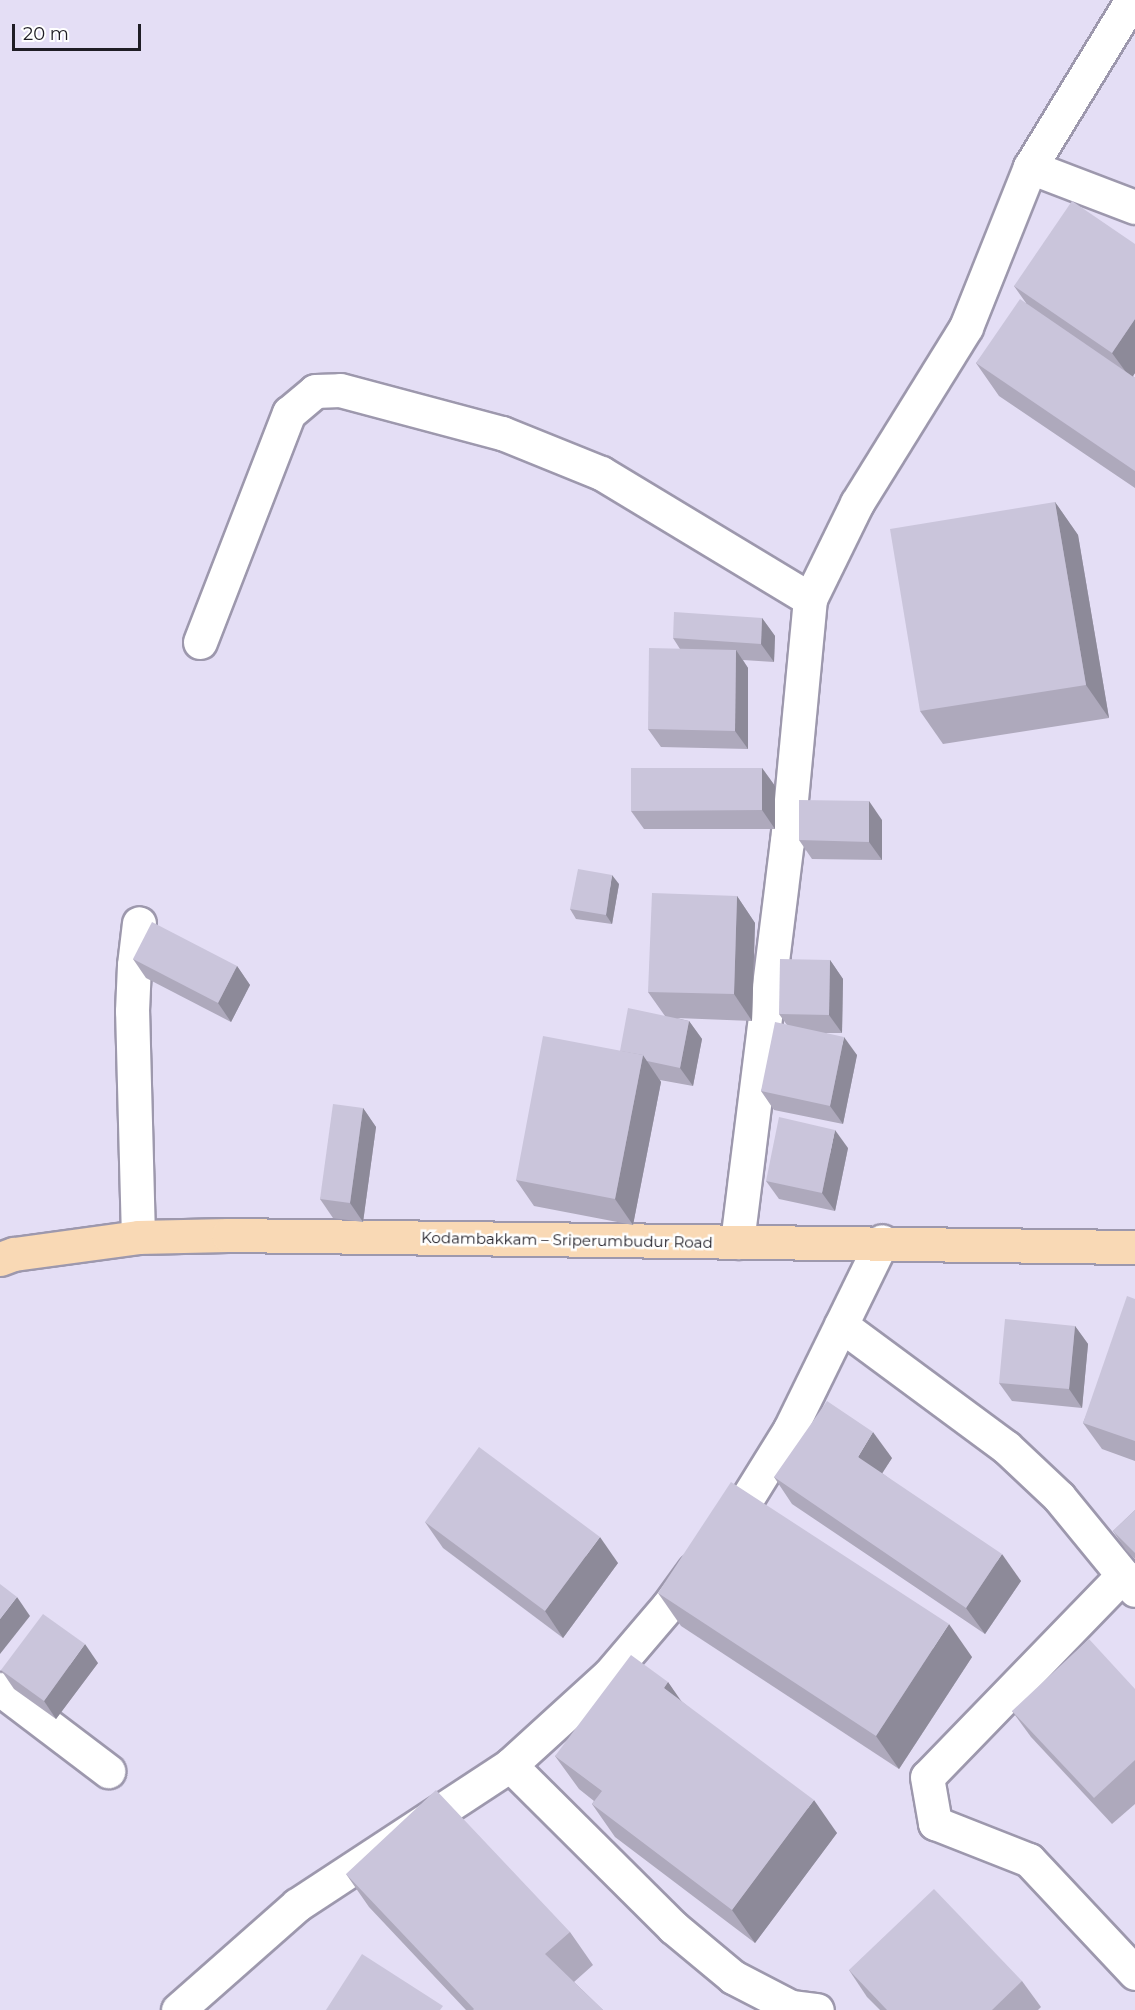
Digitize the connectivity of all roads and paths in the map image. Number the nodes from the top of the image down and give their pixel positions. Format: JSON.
{"nodes":[{"id":1,"x":1132,"y":0,"type":"edge"},
{"id":2,"x":1030,"y":167,"type":"junction"},
{"id":3,"x":1135,"y":207,"type":"edge"},
{"id":4,"x":810,"y":599,"type":"junction"},
{"id":5,"x":200,"y":642,"type":"dead end"},
{"id":6,"x":139,"y":923,"type":"dead end"},
{"id":7,"x":138,"y":1237,"type":"junction"},
{"id":8,"x":882,"y":1241,"type":"junction"},
{"id":9,"x":736,"y":1242,"type":"junction"},
{"id":10,"x":1135,"y":1246,"type":"edge"},
{"id":11,"x":0,"y":1259,"type":"edge"},
{"id":12,"x":841,"y":1325,"type":"junction"},
{"id":13,"x":1129,"y":1582,"type":"edge"},
{"id":14,"x":0,"y":1689,"type":"edge"},
{"id":15,"x":510,"y":1765,"type":"junction"},
{"id":16,"x":108,"y":1771,"type":"dead end"},
{"id":17,"x":1135,"y":1973,"type":"edge"},
{"id":18,"x":178,"y":2010,"type":"edge"},
{"id":19,"x":817,"y":2010,"type":"edge"}],
"edges":[{"from":1,"to":2,"type":"street"},
{"from":2,"to":3,"type":"street"},
{"from":2,"to":4,"type":"street"},
{"from":4,"to":5,"type":"street"},
{"from":4,"to":9,"type":"street"},
{"from":6,"to":7,"type":"street"},
{"from":7,"to":9,"type":"main road","name":"Kodambakkam – Sriperumbudur Road"},
{"from":7,"to":11,"type":"main road","name":"Kodambakkam – Sriperumbudur Road"},
{"from":8,"to":9,"type":"main road","name":"Kodambakkam – Sriperumbudur Road"},
{"from":8,"to":10,"type":"main road","name":"Kodambakkam – Sriperumbudur Road"},
{"from":8,"to":12,"type":"street"},
{"from":12,"to":13,"type":"street"},
{"from":12,"to":15,"type":"street"},
{"from":13,"to":17,"type":"street"},
{"from":14,"to":16,"type":"street"},
{"from":15,"to":18,"type":"street"},
{"from":15,"to":19,"type":"street"}]}
